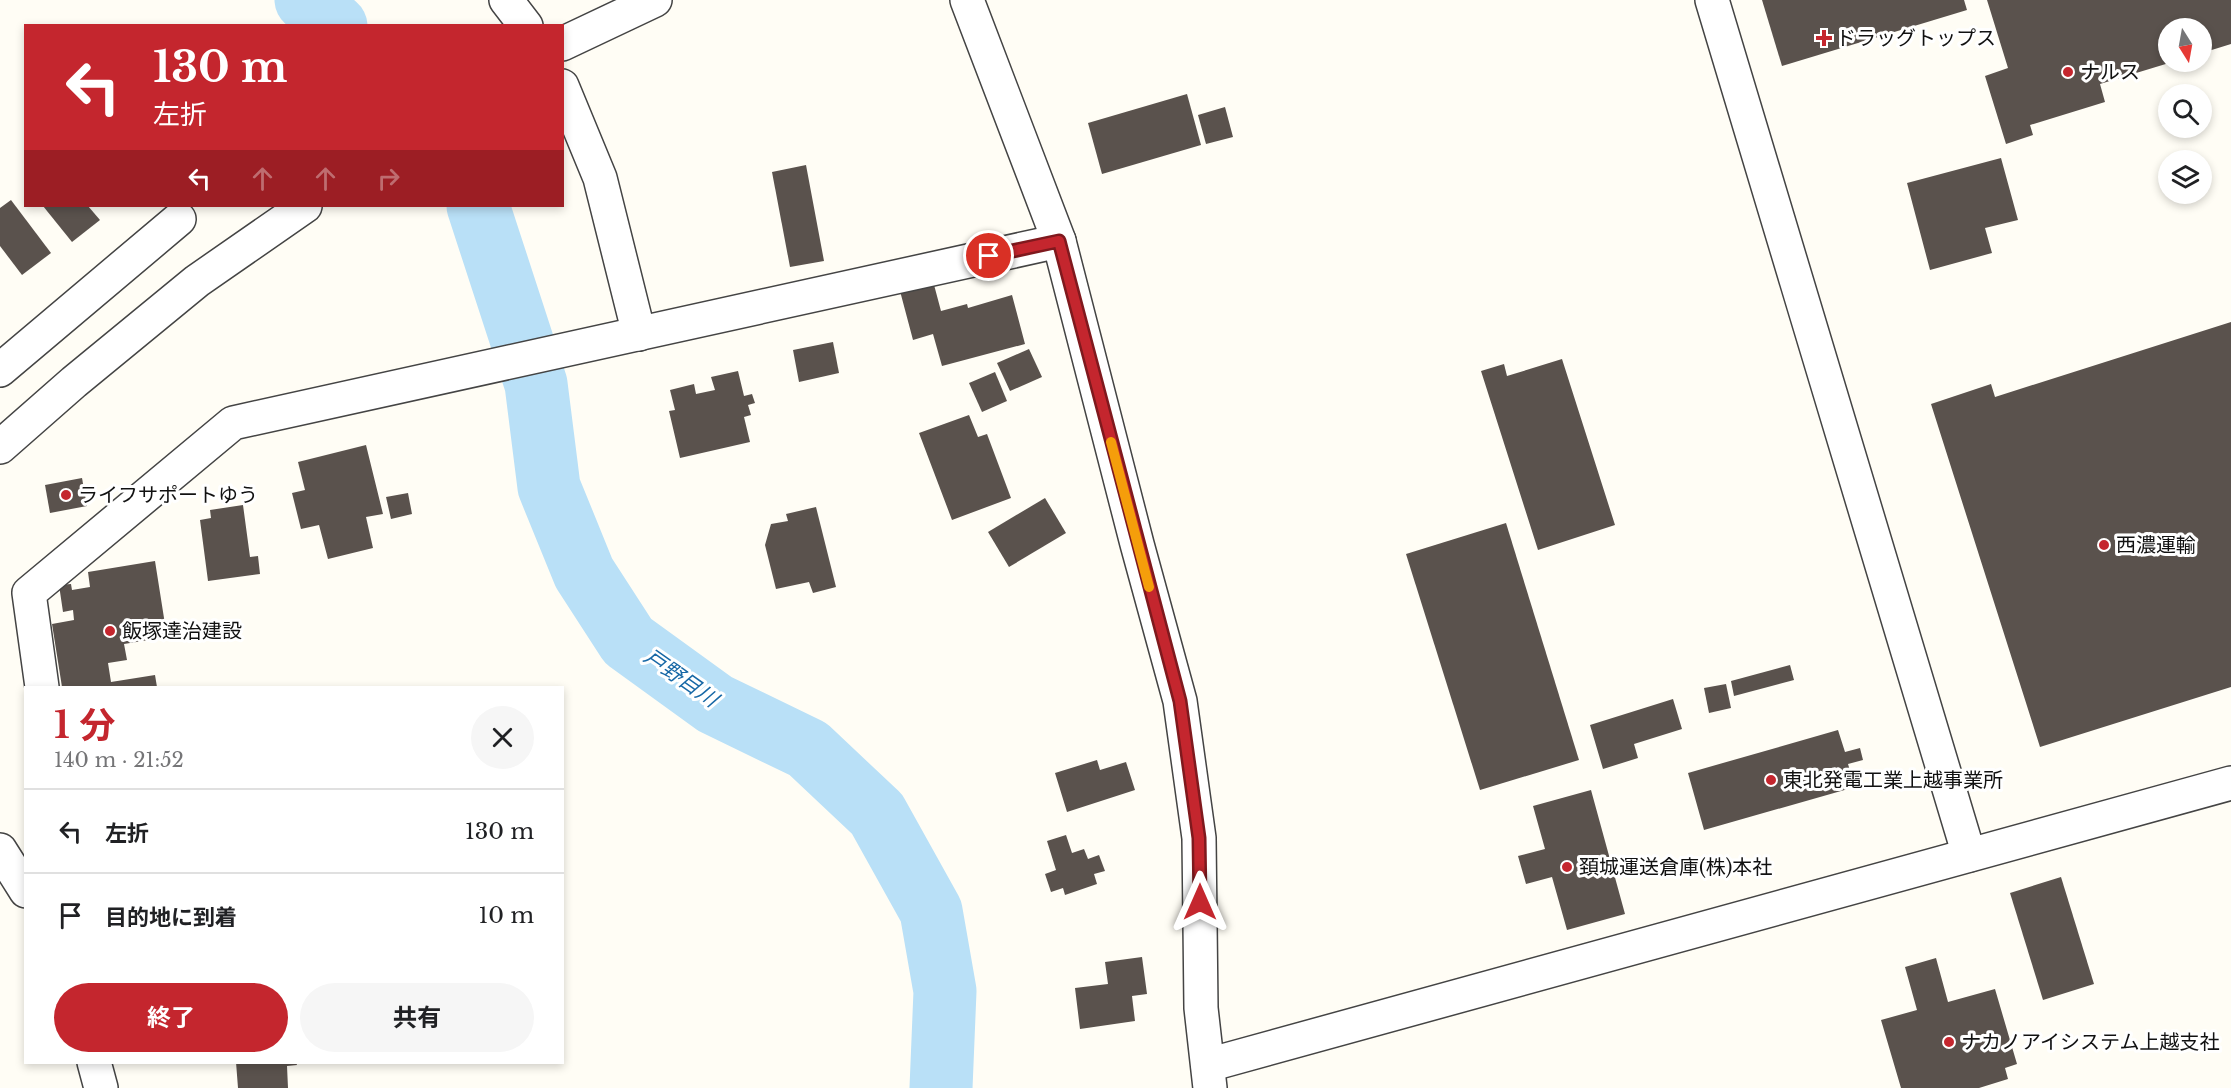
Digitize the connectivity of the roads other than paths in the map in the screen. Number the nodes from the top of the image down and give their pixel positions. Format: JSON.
{"nodes":[{"id":1,"x":506,"y":0,"type":"edge"},
{"id":2,"x":655,"y":0,"type":"edge"},
{"id":3,"x":967,"y":0,"type":"edge"},
{"id":4,"x":1712,"y":0,"type":"edge"},
{"id":5,"x":524,"y":24,"type":"edge"},
{"id":6,"x":564,"y":43,"type":"edge"},
{"id":7,"x":564,"y":91,"type":"edge"},
{"id":8,"x":304,"y":207,"type":"edge"},
{"id":9,"x":179,"y":219,"type":"dead end"},
{"id":10,"x":1059,"y":241,"type":"junction"},
{"id":11,"x":632,"y":336,"type":"junction"},
{"id":12,"x":0,"y":370,"type":"edge"},
{"id":13,"x":0,"y":447,"type":"edge"},
{"id":14,"x":42,"y":686,"type":"edge"},
{"id":15,"x":2231,"y":783,"type":"edge"},
{"id":16,"x":0,"y":850,"type":"edge"},
{"id":17,"x":1969,"y":855,"type":"junction"},
{"id":18,"x":24,"y":888,"type":"edge"},
{"id":19,"x":95,"y":1064,"type":"edge"},
{"id":20,"x":1209,"y":1077,"type":"edge"},
{"id":21,"x":101,"y":1088,"type":"edge"}],
"edges":[{"from":1,"to":5,"type":"street"},
{"from":2,"to":6,"type":"street"},
{"from":3,"to":10,"type":"street"},
{"from":4,"to":17,"type":"street"},
{"from":7,"to":11,"type":"street"},
{"from":8,"to":13,"type":"street"},
{"from":9,"to":12,"type":"street"},
{"from":10,"to":11,"type":"street"},
{"from":10,"to":20,"type":"street"},
{"from":11,"to":14,"type":"street"},
{"from":15,"to":17,"type":"street"},
{"from":16,"to":18,"type":"street"},
{"from":17,"to":20,"type":"street"},
{"from":19,"to":21,"type":"street"}]}
